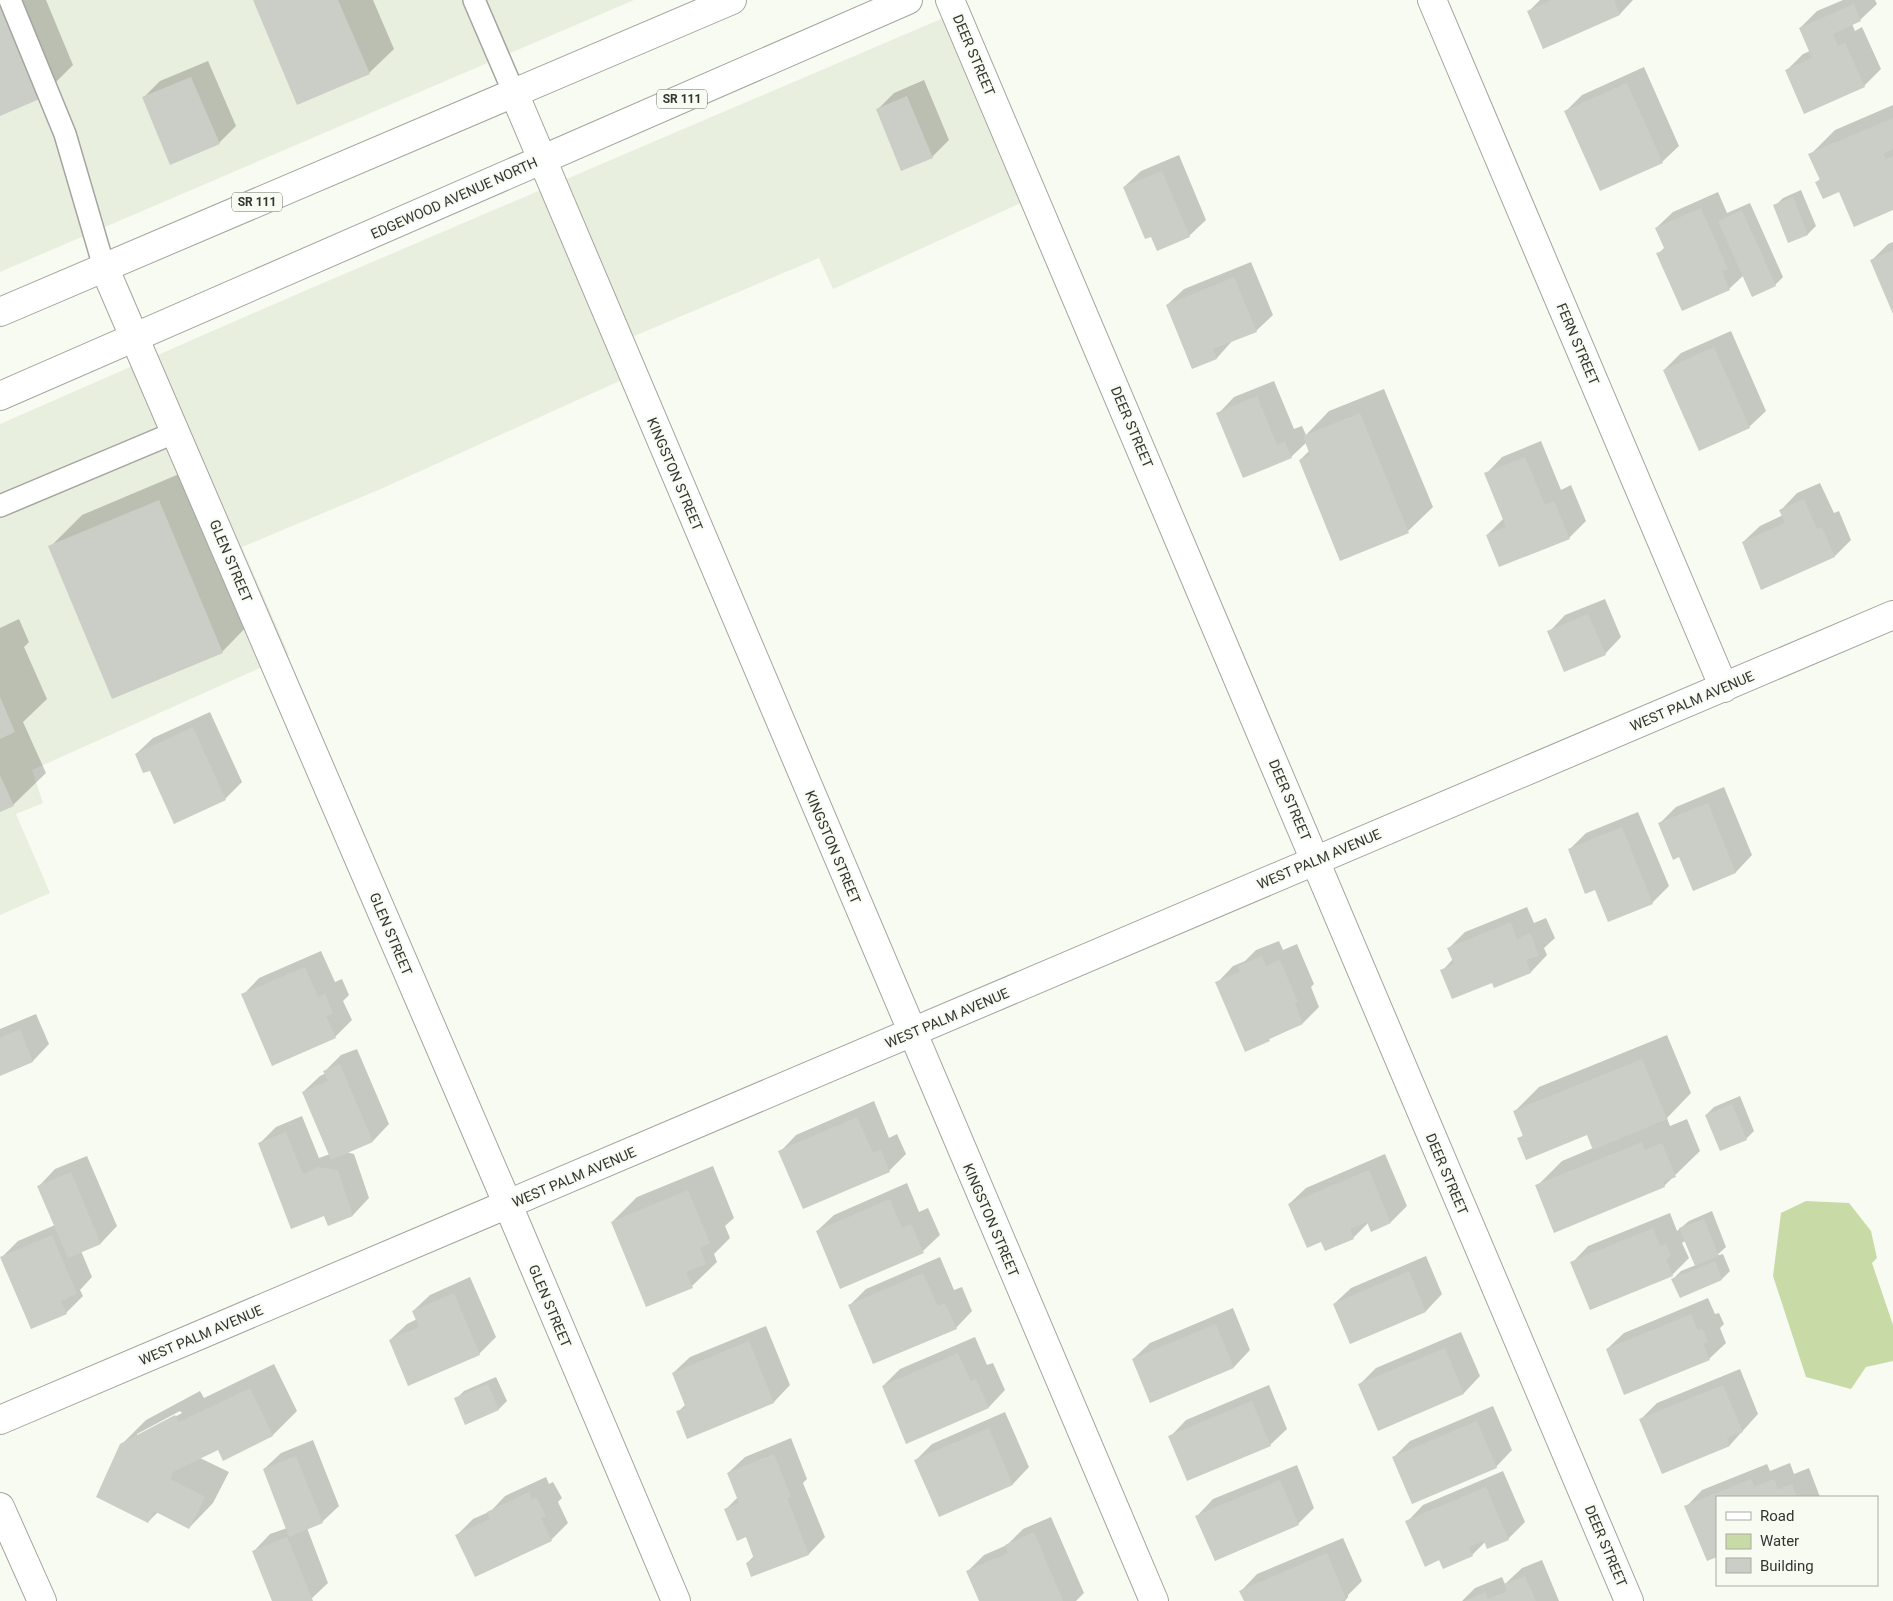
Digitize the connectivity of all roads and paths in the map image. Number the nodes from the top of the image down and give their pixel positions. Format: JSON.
{"nodes":[{"id":1,"x":10,"y":0,"type":"edge"},
{"id":2,"x":474,"y":0,"type":"edge"},
{"id":3,"x":732,"y":0,"type":"edge"},
{"id":4,"x":908,"y":0,"type":"edge"},
{"id":5,"x":950,"y":0,"type":"edge"},
{"id":6,"x":1432,"y":0,"type":"edge"},
{"id":7,"x":514,"y":93,"type":"junction"},
{"id":8,"x":542,"y":159,"type":"junction"},
{"id":9,"x":104,"y":267,"type":"junction"},
{"id":10,"x":0,"y":312,"type":"edge"},
{"id":11,"x":134,"y":338,"type":"junction"},
{"id":12,"x":0,"y":396,"type":"edge"},
{"id":13,"x":176,"y":432,"type":"junction"},
{"id":14,"x":0,"y":506,"type":"edge"},
{"id":15,"x":1893,"y":615,"type":"edge"},
{"id":16,"x":1724,"y":688,"type":"junction"},
{"id":17,"x":1316,"y":861,"type":"junction"},
{"id":18,"x":912,"y":1033,"type":"junction"},
{"id":19,"x":508,"y":1205,"type":"junction"},
{"id":20,"x":0,"y":1420,"type":"edge"},
{"id":21,"x":0,"y":1507,"type":"edge"},
{"id":22,"x":42,"y":1601,"type":"edge"},
{"id":23,"x":676,"y":1601,"type":"edge"},
{"id":24,"x":1154,"y":1601,"type":"edge"},
{"id":25,"x":1629,"y":1601,"type":"edge"}],
"edges":[{"from":1,"to":9,"type":"lane"},
{"from":2,"to":7,"type":"lane"},
{"from":3,"to":7,"type":"street","number":"SR 111"},
{"from":4,"to":8,"type":"street","name":"EDGEWOOD AVENUE NORTH","number":"SR 111"},
{"from":5,"to":17,"type":"street","name":"DEER STREET"},
{"from":6,"to":16,"type":"street","name":"FERN STREET"},
{"from":7,"to":8,"type":"street","name":"KINGSTON STREET"},
{"from":7,"to":9,"type":"street","number":"SR 111"},
{"from":8,"to":11,"type":"street","name":"EDGEWOOD AVENUE NORTH","number":"SR 111"},
{"from":8,"to":18,"type":"street","name":"KINGSTON STREET"},
{"from":9,"to":10,"type":"street","number":"SR 111"},
{"from":9,"to":11,"type":"street","name":"GLEN STREET"},
{"from":11,"to":12,"type":"street","name":"EDGEWOOD AVENUE NORTH","number":"SR 111"},
{"from":11,"to":13,"type":"street","name":"GLEN STREET"},
{"from":13,"to":14,"type":"lane"},
{"from":13,"to":19,"type":"street","name":"GLEN STREET"},
{"from":15,"to":16,"type":"street","name":"WEST PALM AVENUE"},
{"from":16,"to":17,"type":"street","name":"WEST PALM AVENUE"},
{"from":17,"to":18,"type":"street","name":"WEST PALM AVENUE"},
{"from":17,"to":25,"type":"street","name":"DEER STREET"},
{"from":18,"to":19,"type":"street","name":"WEST PALM AVENUE"},
{"from":18,"to":24,"type":"street","name":"KINGSTON STREET"},
{"from":19,"to":20,"type":"street","name":"WEST PALM AVENUE"},
{"from":19,"to":23,"type":"street","name":"GLEN STREET"},
{"from":21,"to":22,"type":"street"}]}
